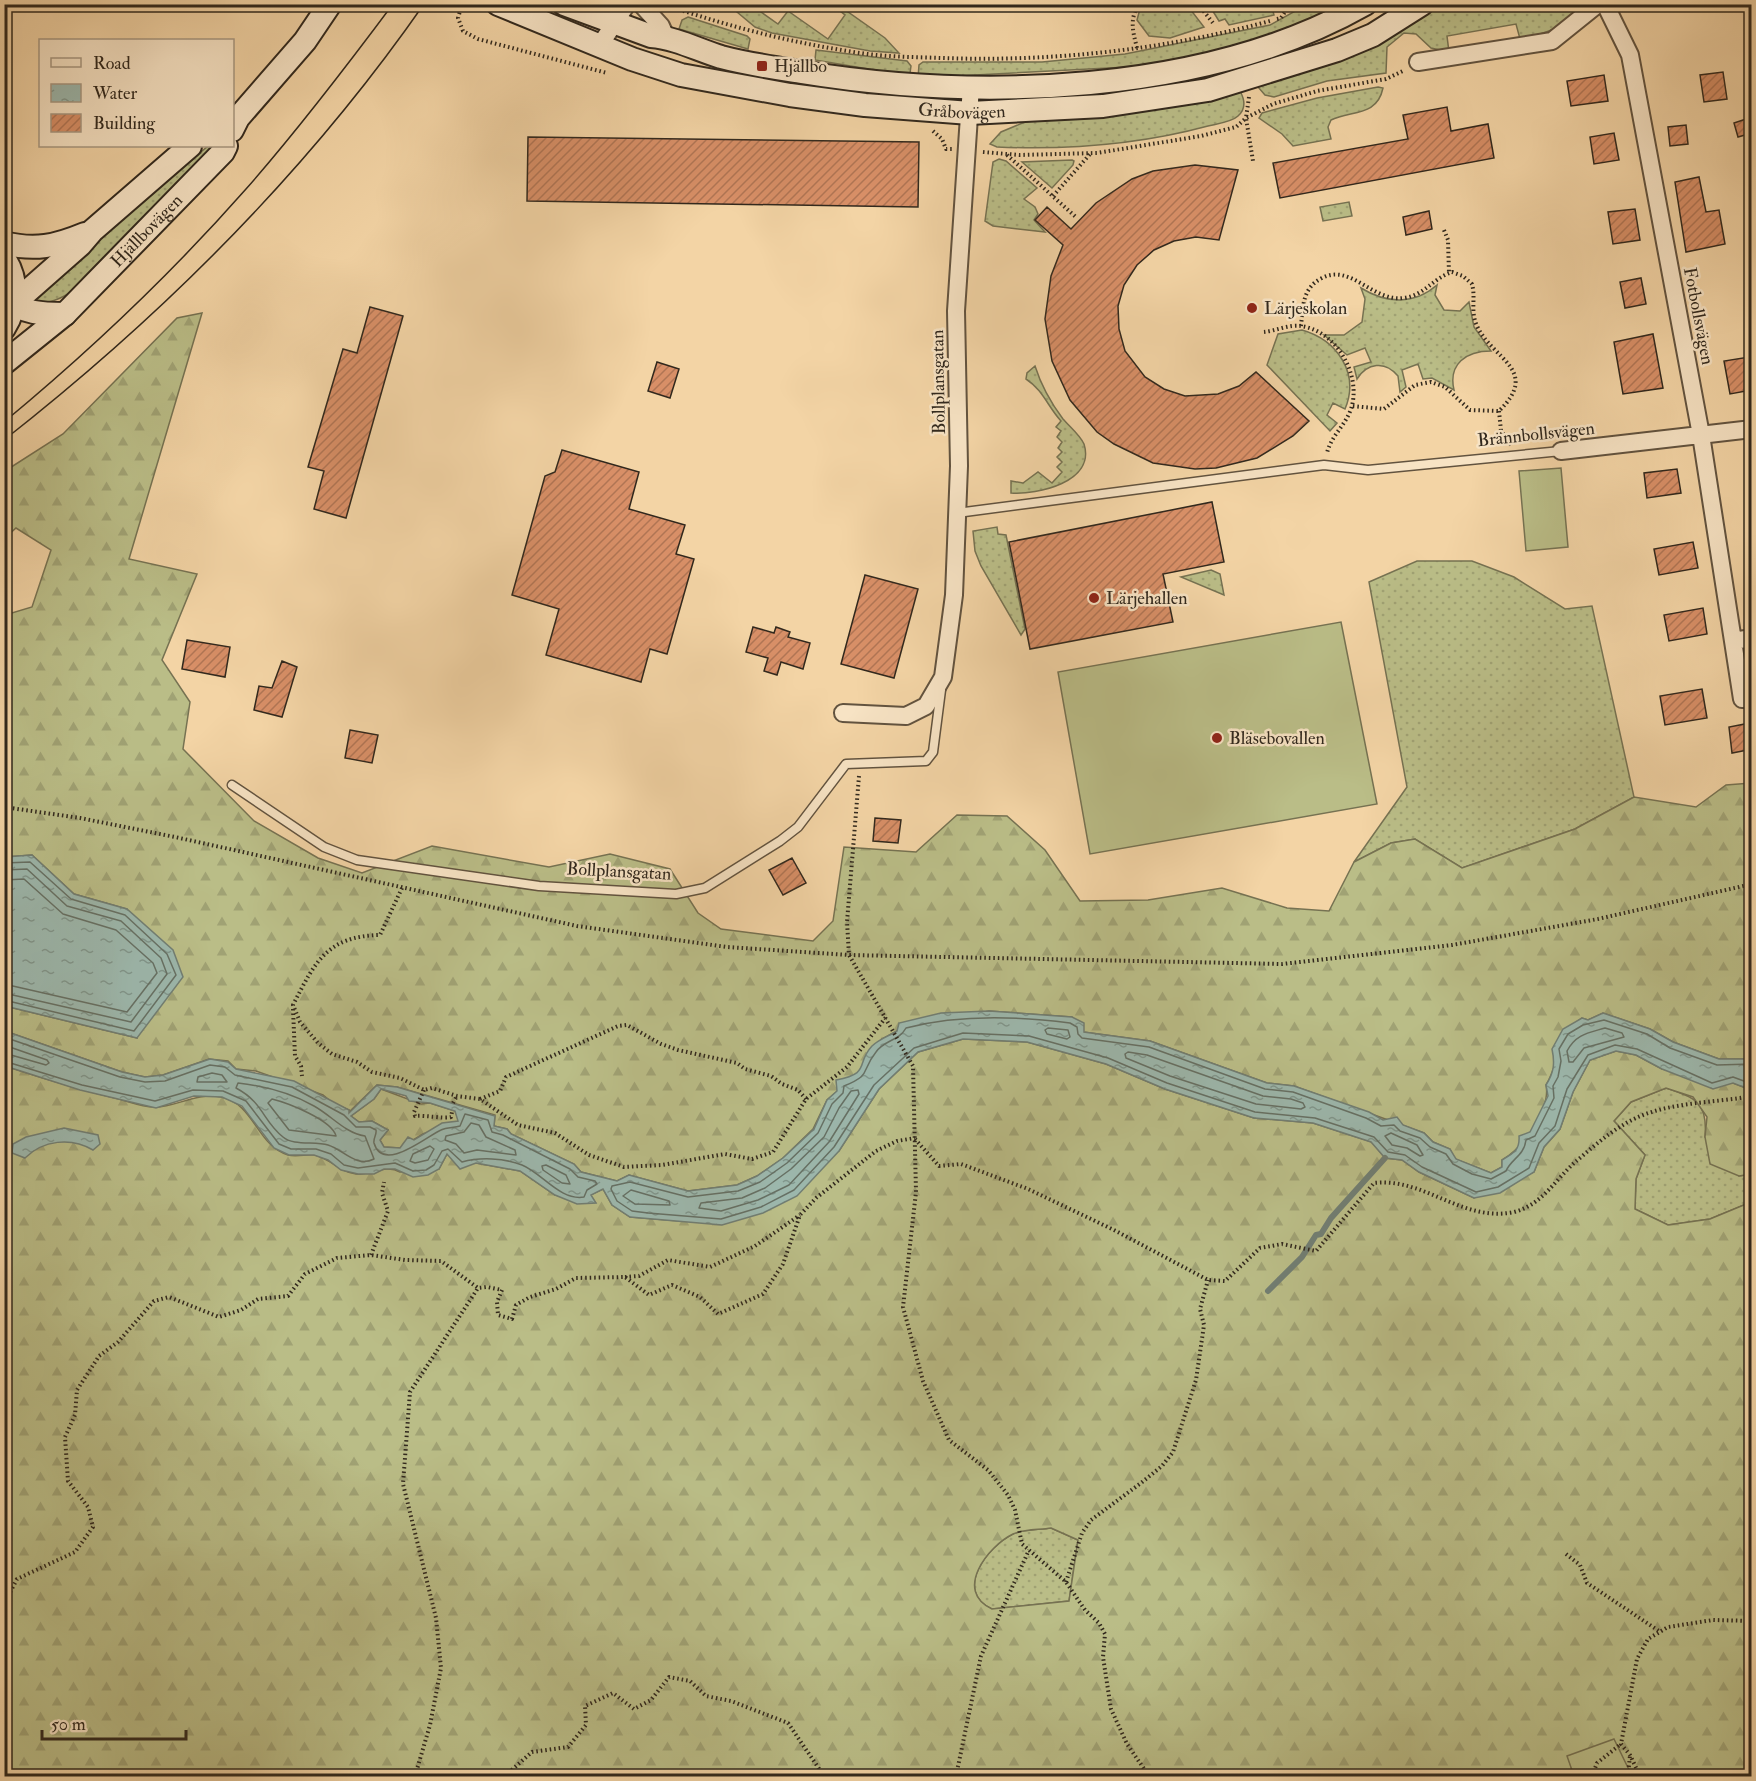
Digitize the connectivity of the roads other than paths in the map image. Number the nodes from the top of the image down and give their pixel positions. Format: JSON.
{"nodes":[{"id":1,"x":330,"y":4,"type":"edge"},
{"id":2,"x":498,"y":4,"type":"edge"},
{"id":3,"x":564,"y":4,"type":"edge"},
{"id":4,"x":641,"y":4,"type":"edge"},
{"id":5,"x":1365,"y":4,"type":"edge"},
{"id":6,"x":1422,"y":4,"type":"edge"},
{"id":7,"x":1598,"y":4,"type":"edge"},
{"id":8,"x":1605,"y":4,"type":"edge"},
{"id":9,"x":610,"y":12,"type":"edge"},
{"id":10,"x":666,"y":38,"type":"junction"},
{"id":11,"x":600,"y":45,"type":"junction"},
{"id":12,"x":1418,"y":62,"type":"dead end"},
{"id":13,"x":971,"y":86,"type":"junction"},
{"id":14,"x":970,"y":113,"type":"junction"},
{"id":15,"x":234,"y":123,"type":"edge"},
{"id":16,"x":189,"y":147,"type":"edge"},
{"id":17,"x":226,"y":147,"type":"edge"},
{"id":18,"x":92,"y":231,"type":"junction"},
{"id":19,"x":4,"y":243,"type":"edge"},
{"id":20,"x":4,"y":258,"type":"edge"},
{"id":21,"x":7,"y":304,"type":"edge"},
{"id":22,"x":65,"y":314,"type":"junction"},
{"id":23,"x":4,"y":328,"type":"edge"},
{"id":24,"x":4,"y":363,"type":"edge"},
{"id":25,"x":1752,"y":429,"type":"edge"},
{"id":26,"x":1701,"y":435,"type":"junction"},
{"id":27,"x":1561,"y":451,"type":"joint"},
{"id":28,"x":957,"y":513,"type":"junction"},
{"id":29,"x":1752,"y":638,"type":"edge"},
{"id":30,"x":1733,"y":640,"type":"junction"},
{"id":31,"x":943,"y":677,"type":"junction"},
{"id":32,"x":1742,"y":699,"type":"dead end"},
{"id":33,"x":843,"y":713,"type":"dead end"},
{"id":34,"x":232,"y":784,"type":"dead end"}],
"edges":[{"from":1,"to":15,"type":"main road"},
{"from":2,"to":11,"type":"main road","name":"Gråbovägen"},
{"from":3,"to":9,"type":"main road","name":"Gråbovägen"},
{"from":4,"to":10,"type":"street"},
{"from":5,"to":13,"type":"main road","name":"Gråbovägen"},
{"from":6,"to":14,"type":"main road","name":"Gråbovägen"},
{"from":7,"to":12,"type":"street"},
{"from":8,"to":26,"type":"street","name":"Fotbollsvägen"},
{"from":9,"to":10,"type":"main road","name":"Gråbovägen"},
{"from":9,"to":11,"type":"street"},
{"from":10,"to":13,"type":"main road","name":"Gråbovägen"},
{"from":11,"to":14,"type":"main road","name":"Gråbovägen"},
{"from":13,"to":14,"type":"street","name":"Bollplansgatan"},
{"from":14,"to":28,"type":"street","name":"Bollplansgatan"},
{"from":16,"to":18,"type":"main road","name":"Hjällbovägen"},
{"from":17,"to":22,"type":"main road","name":"Hjällbovägen"},
{"from":18,"to":19,"type":"main road","name":"Hjällbovägen"},
{"from":18,"to":21,"type":"main road","name":"Hjällbovägen"},
{"from":20,"to":21,"type":"main road"},
{"from":21,"to":22,"type":"main road"},
{"from":21,"to":23,"type":"main road"},
{"from":22,"to":24,"type":"main road","name":"Hjällbovägen"},
{"from":25,"to":26,"type":"street","name":"Brännbollsvägen"},
{"from":26,"to":27,"type":"street","name":"Brännbollsvägen"},
{"from":26,"to":30,"type":"street","name":"Fotbollsvägen"},
{"from":27,"to":28,"type":"lane","name":"Brännbollsvägen"},
{"from":28,"to":31,"type":"street","name":"Bollplansgatan"},
{"from":29,"to":30,"type":"street"},
{"from":30,"to":32,"type":"street","name":"Fotbollsvägen"},
{"from":31,"to":33,"type":"street","name":"Bollplansgatan"},
{"from":31,"to":34,"type":"lane","name":"Bollplansgatan"}]}
